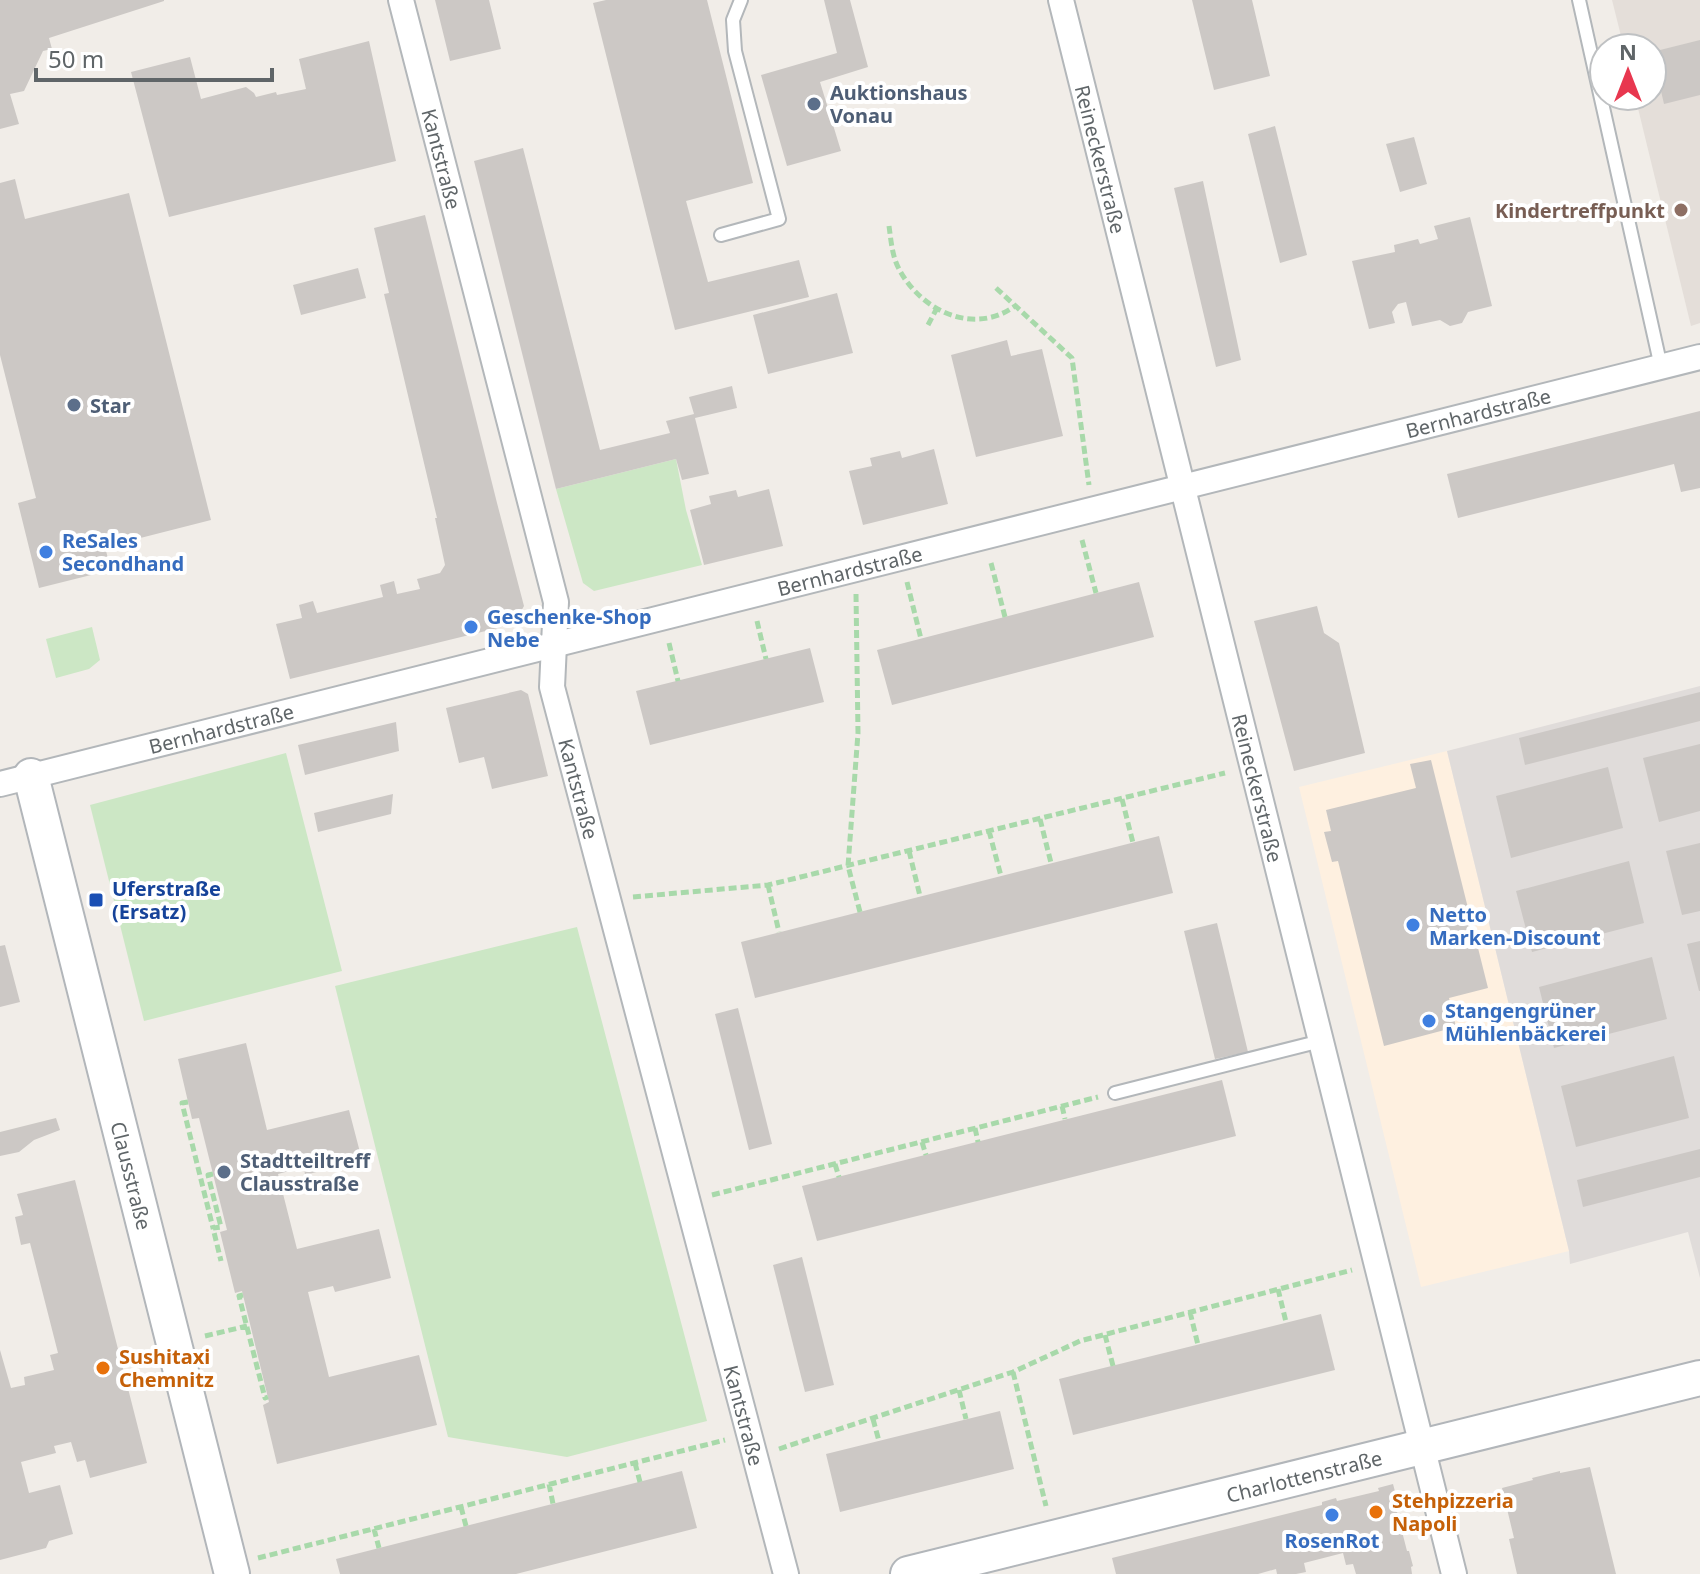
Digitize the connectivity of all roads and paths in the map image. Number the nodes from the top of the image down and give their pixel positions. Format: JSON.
{"nodes":[{"id":1,"x":401,"y":0,"type":"edge"},
{"id":2,"x":741,"y":0,"type":"edge"},
{"id":3,"x":1061,"y":0,"type":"edge"},
{"id":4,"x":1579,"y":0,"type":"edge"},
{"id":5,"x":889,"y":226,"type":"dead end"},
{"id":6,"x":721,"y":235,"type":"dead end"},
{"id":7,"x":996,"y":288,"type":"dead end"},
{"id":8,"x":1015,"y":306,"type":"junction"},
{"id":9,"x":937,"y":308,"type":"junction"},
{"id":10,"x":928,"y":325,"type":"dead end"},
{"id":11,"x":1700,"y":357,"type":"edge"},
{"id":12,"x":1661,"y":367,"type":"junction"},
{"id":13,"x":1085,"y":469,"type":"dead end"},
{"id":14,"x":1183,"y":487,"type":"junction"},
{"id":15,"x":1075,"y":514,"type":"junction"},
{"id":16,"x":984,"y":537,"type":"junction"},
{"id":17,"x":900,"y":558,"type":"junction"},
{"id":18,"x":855,"y":569,"type":"junction"},
{"id":19,"x":1096,"y":593,"type":"dead end"},
{"id":20,"x":750,"y":596,"type":"junction"},
{"id":21,"x":1005,"y":617,"type":"dead end"},
{"id":22,"x":663,"y":618,"type":"junction"},
{"id":23,"x":921,"y":639,"type":"dead end"},
{"id":24,"x":554,"y":644,"type":"junction"},
{"id":25,"x":766,"y":659,"type":"dead end"},
{"id":26,"x":678,"y":681,"type":"dead end"},
{"id":27,"x":1252,"y":766,"type":"junction"},
{"id":28,"x":16,"y":780,"type":"edge"},
{"id":29,"x":1122,"y":799,"type":"junction"},
{"id":30,"x":1040,"y":819,"type":"junction"},
{"id":31,"x":989,"y":831,"type":"junction"},
{"id":32,"x":1133,"y":843,"type":"dead end"},
{"id":33,"x":909,"y":851,"type":"junction"},
{"id":34,"x":1051,"y":863,"type":"dead end"},
{"id":35,"x":848,"y":866,"type":"junction"},
{"id":36,"x":1001,"y":876,"type":"dead end"},
{"id":37,"x":768,"y":885,"type":"junction"},
{"id":38,"x":920,"y":896,"type":"dead end"},
{"id":39,"x":609,"y":900,"type":"junction"},
{"id":40,"x":860,"y":912,"type":"dead end"},
{"id":41,"x":779,"y":932,"type":"dead end"},
{"id":42,"x":1321,"y":1041,"type":"junction"},
{"id":43,"x":1115,"y":1093,"type":"joint"},
{"id":44,"x":188,"y":1102,"type":"dead end"},
{"id":45,"x":1062,"y":1106,"type":"junction"},
{"id":46,"x":1065,"y":1119,"type":"dead end"},
{"id":47,"x":975,"y":1128,"type":"junction"},
{"id":48,"x":922,"y":1142,"type":"junction"},
{"id":49,"x":978,"y":1142,"type":"dead end"},
{"id":50,"x":926,"y":1155,"type":"dead end"},
{"id":51,"x":835,"y":1164,"type":"junction"},
{"id":52,"x":213,"y":1174,"type":"dead end"},
{"id":53,"x":839,"y":1177,"type":"dead end"},
{"id":54,"x":688,"y":1201,"type":"junction"},
{"id":55,"x":213,"y":1228,"type":"junction"},
{"id":56,"x":221,"y":1261,"type":"dead end"},
{"id":57,"x":1375,"y":1264,"type":"junction"},
{"id":58,"x":1278,"y":1289,"type":"junction"},
{"id":59,"x":243,"y":1295,"type":"dead end"},
{"id":60,"x":1190,"y":1312,"type":"junction"},
{"id":61,"x":1286,"y":1322,"type":"dead end"},
{"id":62,"x":247,"y":1326,"type":"junction"},
{"id":63,"x":1105,"y":1335,"type":"junction"},
{"id":64,"x":174,"y":1344,"type":"junction"},
{"id":65,"x":1198,"y":1345,"type":"dead end"},
{"id":66,"x":1113,"y":1366,"type":"dead end"},
{"id":67,"x":1013,"y":1372,"type":"junction"},
{"id":68,"x":1700,"y":1378,"type":"edge"},
{"id":69,"x":959,"y":1390,"type":"junction"},
{"id":70,"x":268,"y":1397,"type":"dead end"},
{"id":71,"x":873,"y":1418,"type":"junction"},
{"id":72,"x":966,"y":1419,"type":"dead end"},
{"id":73,"x":879,"y":1441,"type":"dead end"},
{"id":74,"x":752,"y":1446,"type":"junction"},
{"id":75,"x":1422,"y":1447,"type":"junction"},
{"id":76,"x":635,"y":1463,"type":"junction"},
{"id":77,"x":640,"y":1482,"type":"dead end"},
{"id":78,"x":549,"y":1484,"type":"junction"},
{"id":79,"x":553,"y":1504,"type":"dead end"},
{"id":80,"x":461,"y":1507,"type":"junction"},
{"id":81,"x":466,"y":1526,"type":"dead end"},
{"id":82,"x":374,"y":1529,"type":"junction"},
{"id":83,"x":1054,"y":1538,"type":"junction"},
{"id":84,"x":379,"y":1548,"type":"dead end"},
{"id":85,"x":231,"y":1570,"type":"edge"},
{"id":86,"x":786,"y":1574,"type":"edge"},
{"id":87,"x":908,"y":1574,"type":"edge"},
{"id":88,"x":1454,"y":1574,"type":"edge"}],
"edges":[{"from":1,"to":24,"type":"street","name":"Kantstraße"},
{"from":2,"to":6,"type":"lane"},
{"from":3,"to":14,"type":"street","name":"Reineckerstraße"},
{"from":4,"to":12,"type":"lane"},
{"from":5,"to":9,"type":"path"},
{"from":7,"to":8,"type":"path"},
{"from":8,"to":9,"type":"path"},
{"from":8,"to":13,"type":"path"},
{"from":9,"to":10,"type":"path"},
{"from":11,"to":12,"type":"street","name":"Bernhardstraße"},
{"from":12,"to":14,"type":"street","name":"Bernhardstraße"},
{"from":14,"to":15,"type":"street","name":"Bernhardstraße"},
{"from":14,"to":27,"type":"street","name":"Reineckerstraße"},
{"from":15,"to":16,"type":"street","name":"Bernhardstraße"},
{"from":15,"to":19,"type":"path"},
{"from":16,"to":17,"type":"street","name":"Bernhardstraße"},
{"from":16,"to":21,"type":"path"},
{"from":17,"to":18,"type":"street","name":"Bernhardstraße"},
{"from":17,"to":23,"type":"path"},
{"from":18,"to":20,"type":"street","name":"Bernhardstraße"},
{"from":18,"to":35,"type":"path"},
{"from":20,"to":22,"type":"street","name":"Bernhardstraße"},
{"from":20,"to":25,"type":"path"},
{"from":22,"to":24,"type":"street","name":"Bernhardstraße"},
{"from":22,"to":26,"type":"path"},
{"from":24,"to":28,"type":"street","name":"Bernhardstraße"},
{"from":24,"to":39,"type":"street","name":"Kantstraße"},
{"from":27,"to":29,"type":"path"},
{"from":27,"to":42,"type":"street","name":"Reineckerstraße"},
{"from":28,"to":64,"type":"street","name":"Clausstraße"},
{"from":29,"to":30,"type":"path"},
{"from":29,"to":32,"type":"path"},
{"from":30,"to":31,"type":"path"},
{"from":30,"to":34,"type":"path"},
{"from":31,"to":33,"type":"path"},
{"from":31,"to":36,"type":"path"},
{"from":33,"to":35,"type":"path"},
{"from":33,"to":38,"type":"path"},
{"from":35,"to":37,"type":"path"},
{"from":35,"to":40,"type":"path"},
{"from":37,"to":39,"type":"path"},
{"from":37,"to":41,"type":"path"},
{"from":39,"to":54,"type":"street","name":"Kantstraße"},
{"from":42,"to":43,"type":"lane"},
{"from":42,"to":57,"type":"street","name":"Reineckerstraße"},
{"from":43,"to":45,"type":"path"},
{"from":44,"to":55,"type":"path"},
{"from":45,"to":46,"type":"path"},
{"from":45,"to":47,"type":"path"},
{"from":47,"to":48,"type":"path"},
{"from":47,"to":49,"type":"path"},
{"from":48,"to":50,"type":"path"},
{"from":48,"to":51,"type":"path"},
{"from":51,"to":53,"type":"path"},
{"from":51,"to":54,"type":"path"},
{"from":52,"to":55,"type":"path"},
{"from":54,"to":74,"type":"street","name":"Kantstraße"},
{"from":55,"to":56,"type":"path"},
{"from":57,"to":58,"type":"path"},
{"from":57,"to":75,"type":"street","name":"Reineckerstraße"},
{"from":58,"to":60,"type":"path"},
{"from":58,"to":61,"type":"path"},
{"from":59,"to":62,"type":"path"},
{"from":60,"to":63,"type":"path"},
{"from":60,"to":65,"type":"path"},
{"from":62,"to":64,"type":"path"},
{"from":62,"to":70,"type":"path"},
{"from":63,"to":66,"type":"path"},
{"from":63,"to":67,"type":"path"},
{"from":64,"to":85,"type":"street","name":"Clausstraße"},
{"from":67,"to":69,"type":"path"},
{"from":67,"to":83,"type":"path"},
{"from":68,"to":75,"type":"street","name":"Charlottenstraße"},
{"from":69,"to":71,"type":"path"},
{"from":69,"to":72,"type":"path"},
{"from":71,"to":73,"type":"path"},
{"from":71,"to":74,"type":"path"},
{"from":74,"to":76,"type":"path"},
{"from":74,"to":86,"type":"street","name":"Kantstraße"},
{"from":75,"to":83,"type":"street","name":"Charlottenstraße"},
{"from":75,"to":88,"type":"street","name":"Reineckerstraße"},
{"from":76,"to":77,"type":"path"},
{"from":76,"to":78,"type":"path"},
{"from":78,"to":79,"type":"path"},
{"from":78,"to":80,"type":"path"},
{"from":80,"to":81,"type":"path"},
{"from":80,"to":82,"type":"path"},
{"from":82,"to":84,"type":"path"},
{"from":82,"to":85,"type":"path"},
{"from":83,"to":87,"type":"street","name":"Charlottenstraße"}]}
